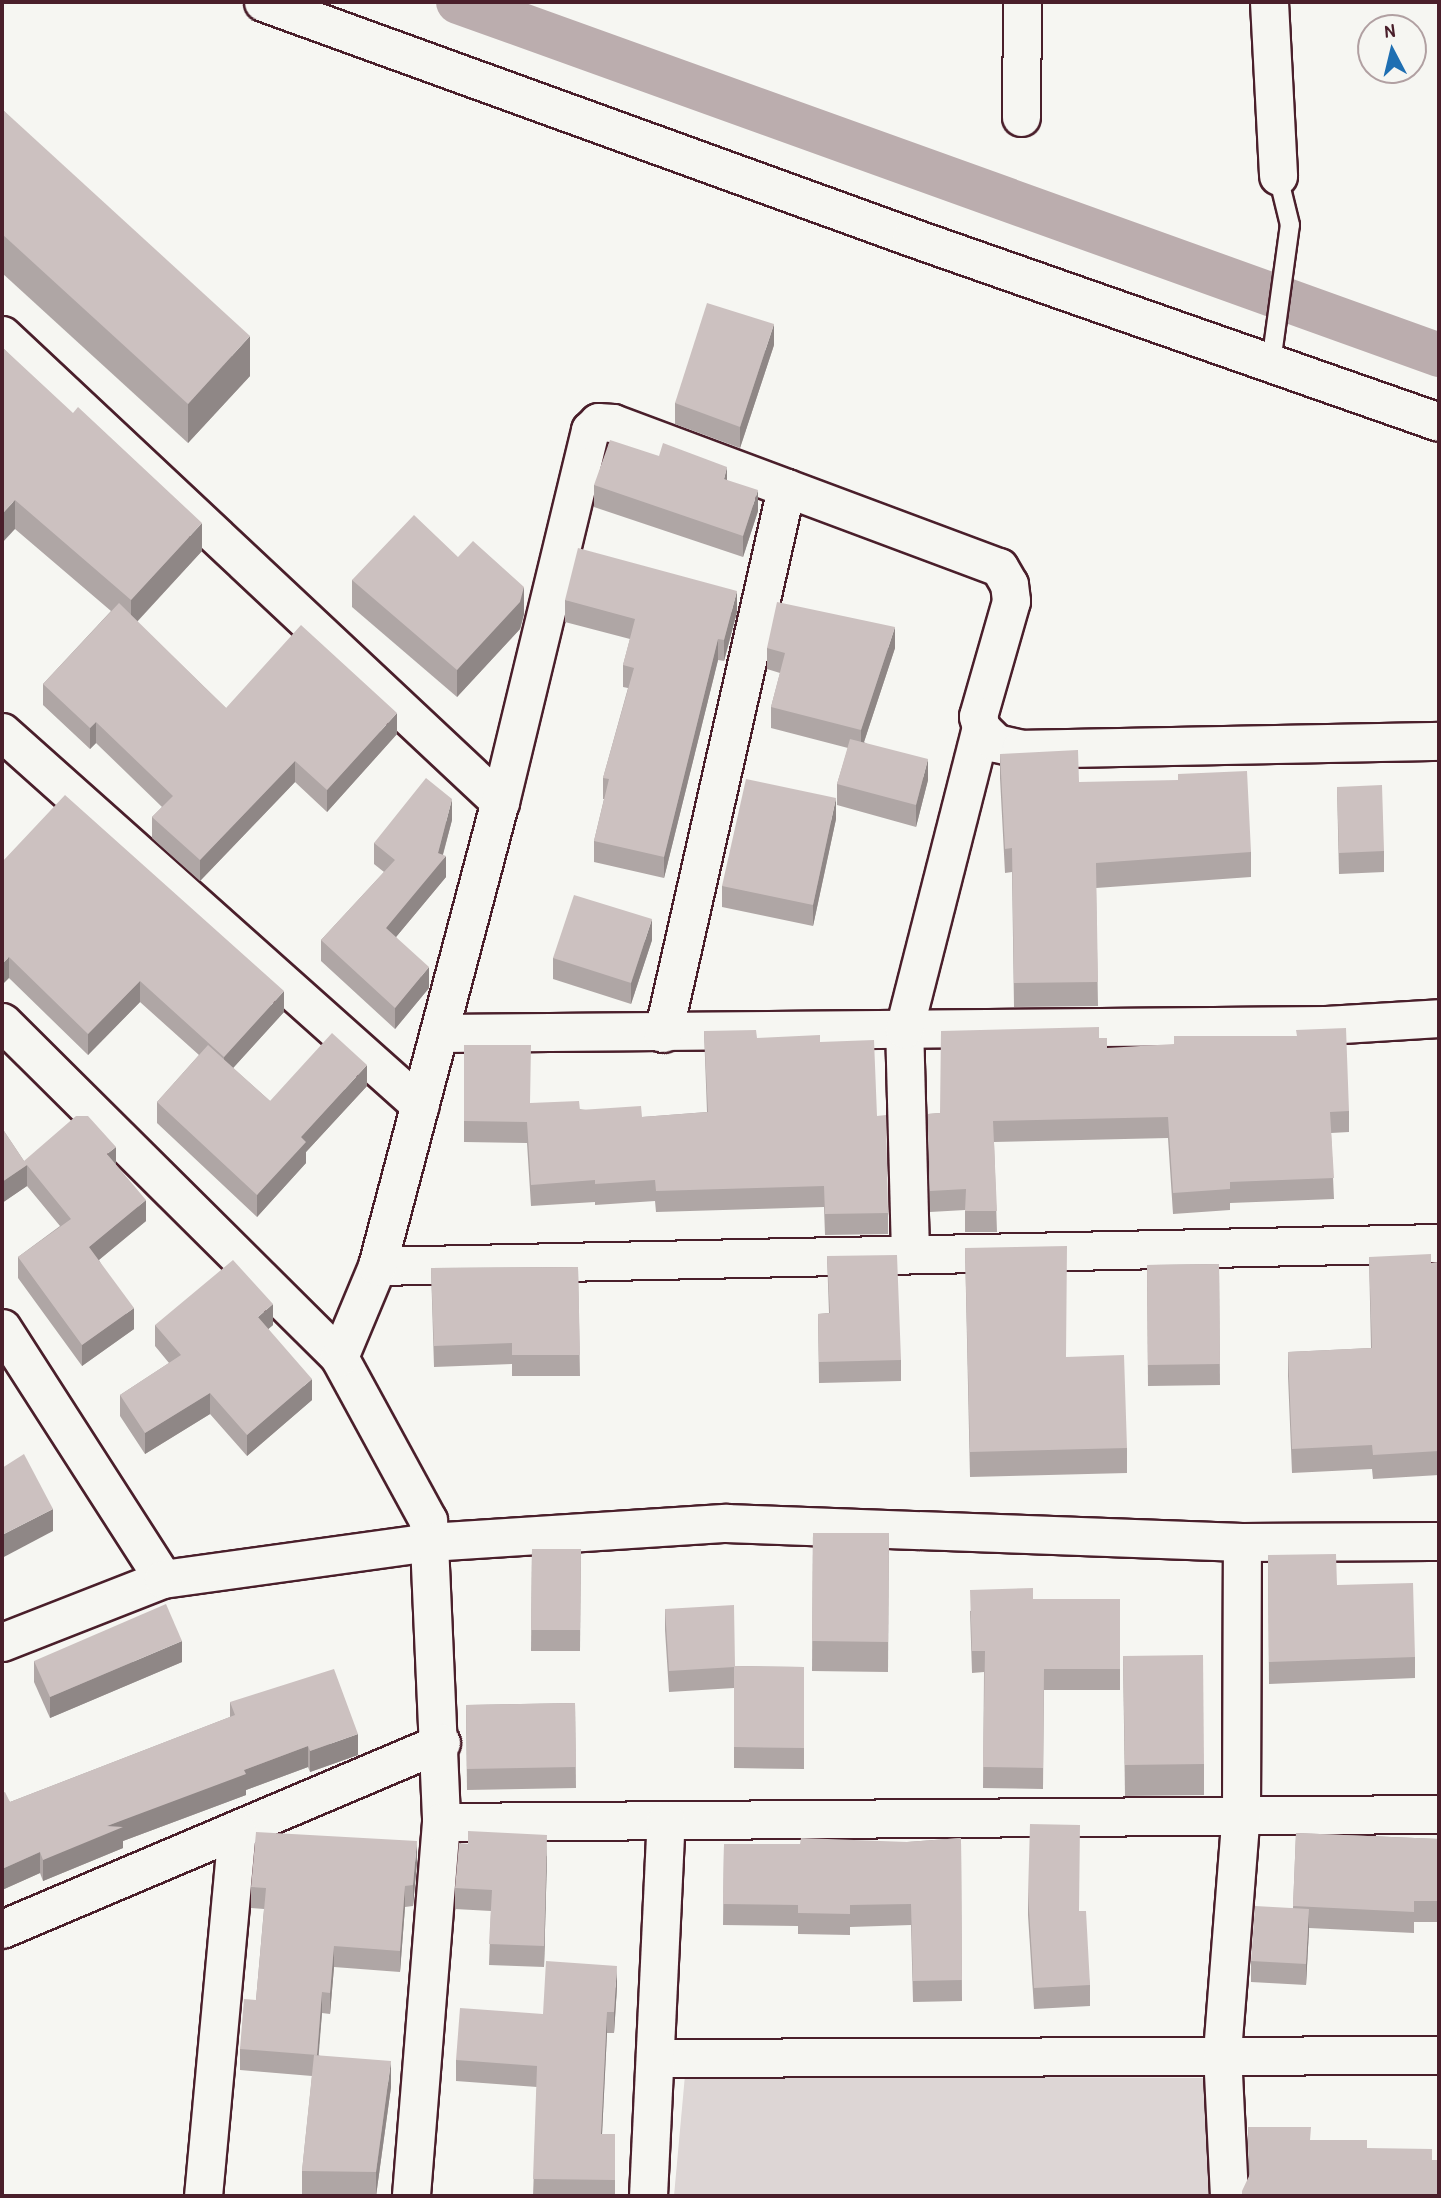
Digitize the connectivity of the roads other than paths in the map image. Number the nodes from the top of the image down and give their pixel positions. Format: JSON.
{"nodes":[{"id":1,"x":263,"y":2,"type":"edge"},
{"id":2,"x":1022,"y":2,"type":"edge"},
{"id":3,"x":1269,"y":2,"type":"edge"},
{"id":4,"x":1021,"y":117,"type":"dead end"},
{"id":5,"x":1278,"y":176,"type":"joint"},
{"id":6,"x":2,"y":335,"type":"edge"},
{"id":7,"x":1271,"y":363,"type":"junction"},
{"id":8,"x":1439,"y":422,"type":"edge"},
{"id":9,"x":786,"y":488,"type":"junction"},
{"id":10,"x":981,"y":728,"type":"junction"},
{"id":11,"x":2,"y":732,"type":"edge"},
{"id":12,"x":1439,"y":741,"type":"edge"},
{"id":13,"x":500,"y":802,"type":"junction"},
{"id":14,"x":1439,"y":1018,"type":"edge"},
{"id":15,"x":2,"y":1022,"type":"edge"},
{"id":16,"x":904,"y":1029,"type":"junction"},
{"id":17,"x":440,"y":1033,"type":"junction"},
{"id":18,"x":663,"y":1033,"type":"junction"},
{"id":19,"x":420,"y":1105,"type":"junction"},
{"id":20,"x":1439,"y":1243,"type":"edge"},
{"id":21,"x":910,"y":1253,"type":"junction"},
{"id":22,"x":377,"y":1266,"type":"junction"},
{"id":23,"x":2,"y":1328,"type":"edge"},
{"id":24,"x":340,"y":1357,"type":"junction"},
{"id":25,"x":1439,"y":1541,"type":"edge"},
{"id":26,"x":429,"y":1542,"type":"junction"},
{"id":27,"x":1242,"y":1542,"type":"junction"},
{"id":28,"x":163,"y":1579,"type":"junction"},
{"id":29,"x":2,"y":1642,"type":"edge"},
{"id":30,"x":441,"y":1743,"type":"junction"},
{"id":31,"x":1241,"y":1813,"type":"junction"},
{"id":32,"x":1439,"y":1814,"type":"edge"},
{"id":33,"x":666,"y":1820,"type":"junction"},
{"id":34,"x":441,"y":1822,"type":"junction"},
{"id":35,"x":237,"y":1831,"type":"junction"},
{"id":36,"x":2,"y":1929,"type":"edge"},
{"id":37,"x":1222,"y":2052,"type":"junction"},
{"id":38,"x":1439,"y":2055,"type":"edge"},
{"id":39,"x":655,"y":2058,"type":"junction"},
{"id":40,"x":203,"y":2196,"type":"edge"},
{"id":41,"x":411,"y":2196,"type":"edge"},
{"id":42,"x":648,"y":2196,"type":"edge"},
{"id":43,"x":1229,"y":2196,"type":"edge"}],
"edges":[{"from":1,"to":7,"type":"street"},
{"from":2,"to":4,"type":"street"},
{"from":3,"to":5,"type":"street"},
{"from":5,"to":7,"type":"lane"},
{"from":6,"to":13,"type":"street"},
{"from":7,"to":8,"type":"street"},
{"from":9,"to":10,"type":"street"},
{"from":9,"to":13,"type":"street"},
{"from":9,"to":18,"type":"street"},
{"from":10,"to":12,"type":"street"},
{"from":10,"to":16,"type":"street"},
{"from":11,"to":19,"type":"street"},
{"from":13,"to":17,"type":"street"},
{"from":14,"to":16,"type":"street"},
{"from":15,"to":24,"type":"street"},
{"from":16,"to":18,"type":"street"},
{"from":16,"to":21,"type":"street"},
{"from":17,"to":18,"type":"street"},
{"from":17,"to":19,"type":"street"},
{"from":19,"to":22,"type":"street"},
{"from":20,"to":21,"type":"street"},
{"from":21,"to":22,"type":"street"},
{"from":22,"to":24,"type":"street"},
{"from":23,"to":28,"type":"street"},
{"from":24,"to":26,"type":"street"},
{"from":25,"to":27,"type":"street"},
{"from":26,"to":27,"type":"street"},
{"from":26,"to":28,"type":"street"},
{"from":26,"to":30,"type":"street"},
{"from":27,"to":31,"type":"street"},
{"from":28,"to":29,"type":"street"},
{"from":30,"to":34,"type":"street"},
{"from":30,"to":35,"type":"street"},
{"from":31,"to":32,"type":"street"},
{"from":31,"to":33,"type":"street"},
{"from":31,"to":37,"type":"street"},
{"from":33,"to":34,"type":"street"},
{"from":33,"to":39,"type":"street"},
{"from":34,"to":41,"type":"street"},
{"from":35,"to":36,"type":"street"},
{"from":35,"to":40,"type":"street"},
{"from":37,"to":38,"type":"street"},
{"from":37,"to":39,"type":"street"},
{"from":37,"to":43,"type":"street"},
{"from":39,"to":42,"type":"street"}]}
